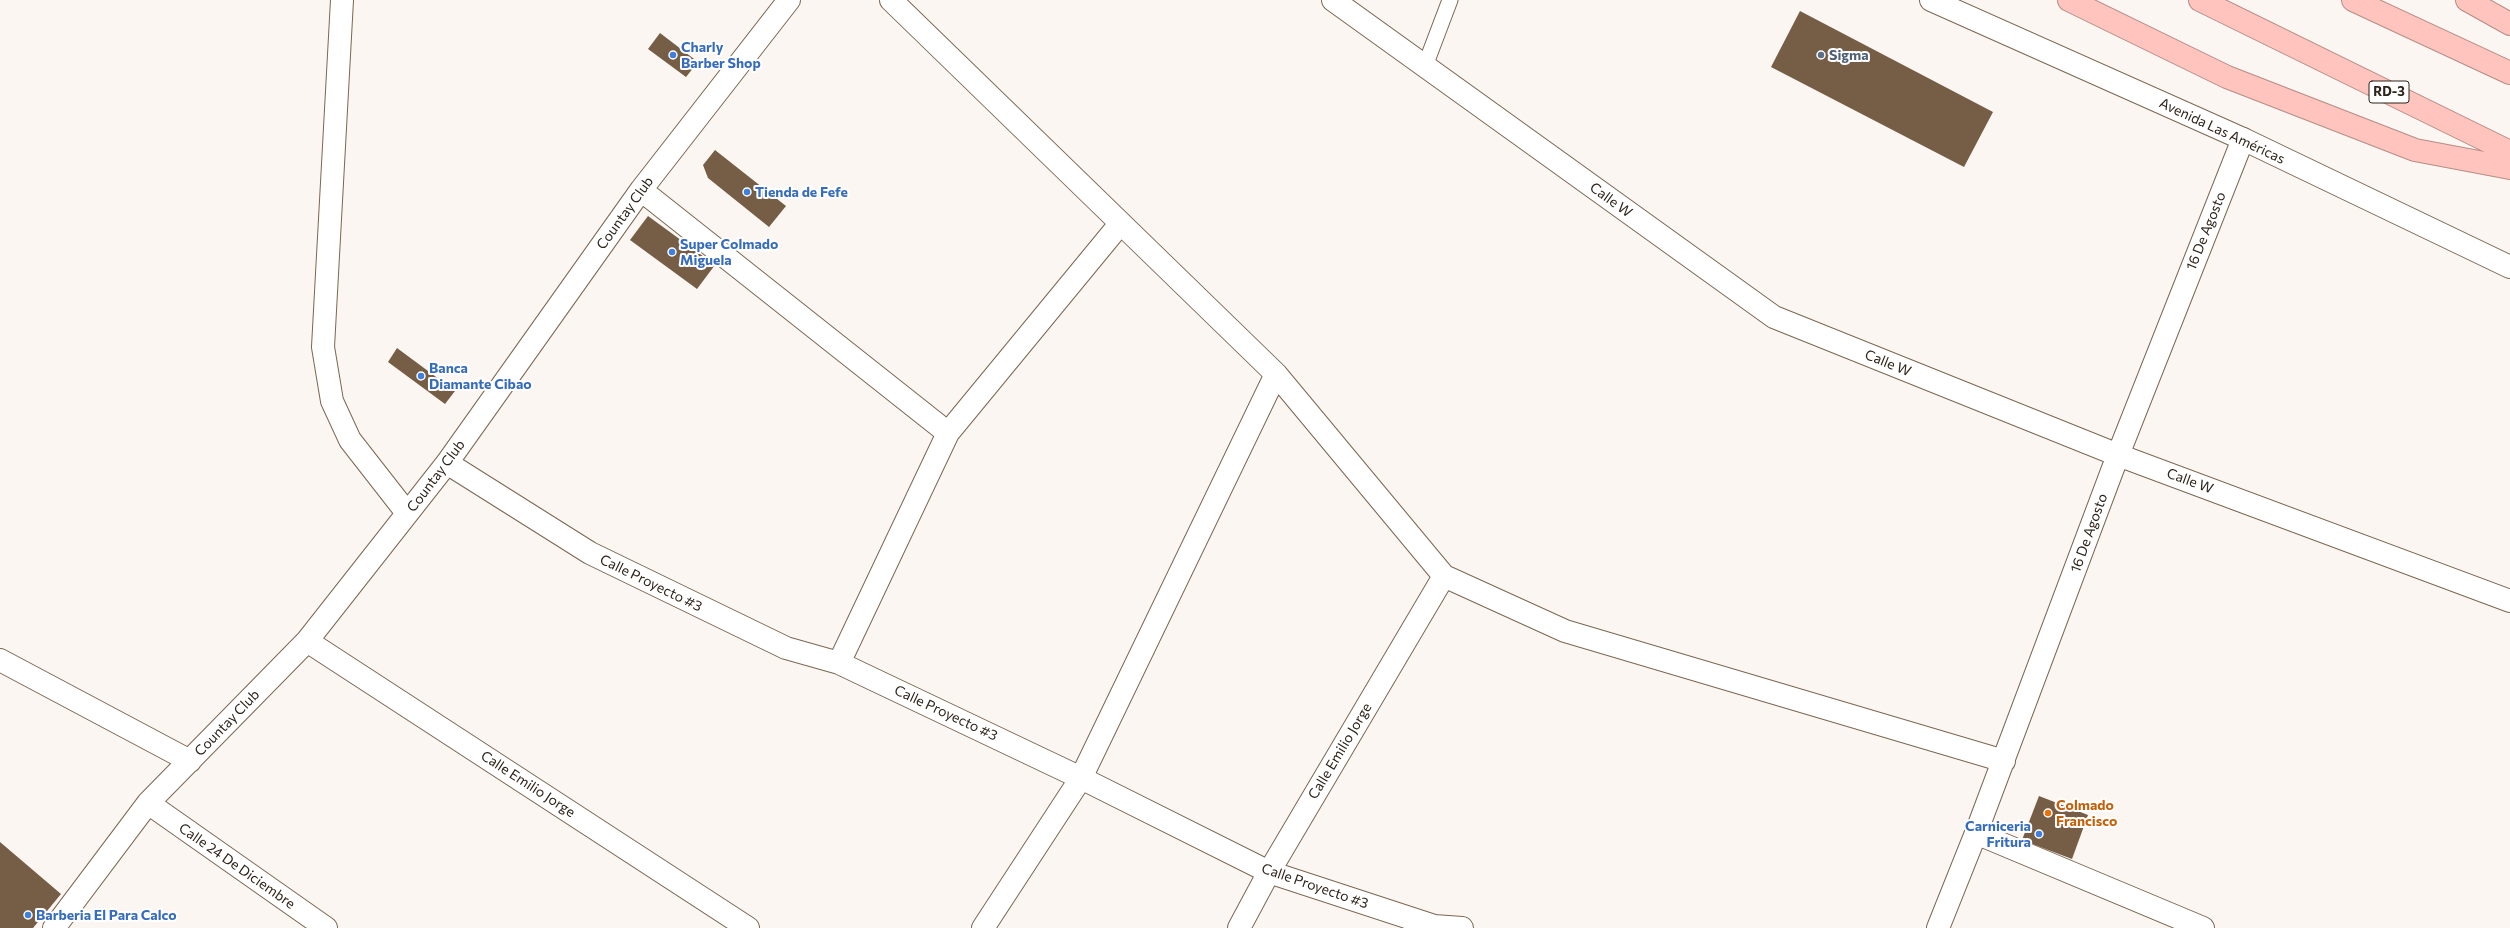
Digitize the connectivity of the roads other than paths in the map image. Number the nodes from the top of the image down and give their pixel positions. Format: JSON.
{"nodes":[{"id":1,"x":342,"y":0,"type":"edge"},
{"id":2,"x":789,"y":0,"type":"edge"},
{"id":3,"x":891,"y":0,"type":"edge"},
{"id":4,"x":1333,"y":0,"type":"edge"},
{"id":5,"x":1450,"y":0,"type":"edge"},
{"id":6,"x":1932,"y":0,"type":"edge"},
{"id":7,"x":2069,"y":0,"type":"edge"},
{"id":8,"x":2200,"y":0,"type":"edge"},
{"id":9,"x":2353,"y":0,"type":"edge"},
{"id":10,"x":2468,"y":0,"type":"edge"},
{"id":11,"x":2510,"y":24,"type":"edge"},
{"id":12,"x":1425,"y":66,"type":"junction"},
{"id":13,"x":2510,"y":73,"type":"edge"},
{"id":14,"x":2243,"y":139,"type":"junction"},
{"id":15,"x":2510,"y":152,"type":"edge"},
{"id":16,"x":2510,"y":168,"type":"edge"},
{"id":17,"x":641,"y":190,"type":"junction"},
{"id":18,"x":1120,"y":224,"type":"junction"},
{"id":19,"x":2510,"y":267,"type":"edge"},
{"id":20,"x":1276,"y":374,"type":"junction"},
{"id":21,"x":948,"y":433,"type":"junction"},
{"id":22,"x":2118,"y":455,"type":"junction"},
{"id":23,"x":447,"y":463,"type":"junction"},
{"id":24,"x":408,"y":513,"type":"junction"},
{"id":25,"x":1444,"y":576,"type":"junction"},
{"id":26,"x":2510,"y":601,"type":"edge"},
{"id":27,"x":307,"y":642,"type":"junction"},
{"id":28,"x":0,"y":660,"type":"edge"},
{"id":29,"x":839,"y":663,"type":"junction"},
{"id":30,"x":190,"y":760,"type":"junction"},
{"id":31,"x":2004,"y":761,"type":"junction"},
{"id":32,"x":1082,"y":778,"type":"junction"},
{"id":33,"x":148,"y":803,"type":"junction"},
{"id":34,"x":1976,"y":833,"type":"junction"},
{"id":35,"x":1269,"y":872,"type":"junction"},
{"id":36,"x":54,"y":928,"type":"edge"},
{"id":37,"x":326,"y":928,"type":"edge"},
{"id":38,"x":748,"y":928,"type":"edge"},
{"id":39,"x":983,"y":928,"type":"edge"},
{"id":40,"x":1239,"y":928,"type":"edge"},
{"id":41,"x":1462,"y":928,"type":"edge"},
{"id":42,"x":1938,"y":928,"type":"edge"},
{"id":43,"x":2202,"y":928,"type":"edge"}],
"edges":[{"from":1,"to":24,"type":"street"},
{"from":2,"to":17,"type":"street","name":"Countay Club"},
{"from":3,"to":18,"type":"street"},
{"from":4,"to":12,"type":"street","name":"Calle W"},
{"from":5,"to":12,"type":"lane"},
{"from":6,"to":14,"type":"street","name":"Avenida Las Américas"},
{"from":7,"to":16,"type":"highway"},
{"from":8,"to":15,"type":"highway","number":"RD-3"},
{"from":9,"to":13,"type":"highway"},
{"from":10,"to":11,"type":"highway"},
{"from":12,"to":22,"type":"street","name":"Calle W"},
{"from":14,"to":19,"type":"street","name":"Avenida Las Américas"},
{"from":14,"to":22,"type":"street","name":"16 De Agosto"},
{"from":17,"to":21,"type":"street"},
{"from":17,"to":23,"type":"street","name":"Countay Club"},
{"from":18,"to":20,"type":"street"},
{"from":18,"to":21,"type":"street"},
{"from":20,"to":25,"type":"street"},
{"from":20,"to":32,"type":"street"},
{"from":21,"to":29,"type":"street"},
{"from":22,"to":26,"type":"street","name":"Calle W"},
{"from":22,"to":31,"type":"street","name":"16 De Agosto"},
{"from":23,"to":24,"type":"street","name":"Countay Club"},
{"from":23,"to":29,"type":"street","name":"Calle Proyecto #3"},
{"from":24,"to":27,"type":"street","name":"Countay Club"},
{"from":25,"to":31,"type":"street"},
{"from":25,"to":35,"type":"street","name":"Calle Emilio Jorge"},
{"from":27,"to":30,"type":"street","name":"Countay Club"},
{"from":27,"to":38,"type":"street","name":"Calle Emilio Jorge"},
{"from":28,"to":30,"type":"street"},
{"from":29,"to":32,"type":"street","name":"Calle Proyecto #3"},
{"from":30,"to":33,"type":"street","name":"Countay Club"},
{"from":31,"to":34,"type":"street","name":"16 De Agosto"},
{"from":32,"to":35,"type":"street","name":"Calle Proyecto #3"},
{"from":32,"to":39,"type":"street"},
{"from":33,"to":36,"type":"street","name":"Countay Club"},
{"from":33,"to":37,"type":"street","name":"Calle 24 De Diciembre"},
{"from":34,"to":42,"type":"street","name":"16 De Agosto"},
{"from":34,"to":43,"type":"street"},
{"from":35,"to":40,"type":"street","name":"Calle Emilio Jorge"},
{"from":35,"to":41,"type":"street","name":"Calle Proyecto #3"}]}
